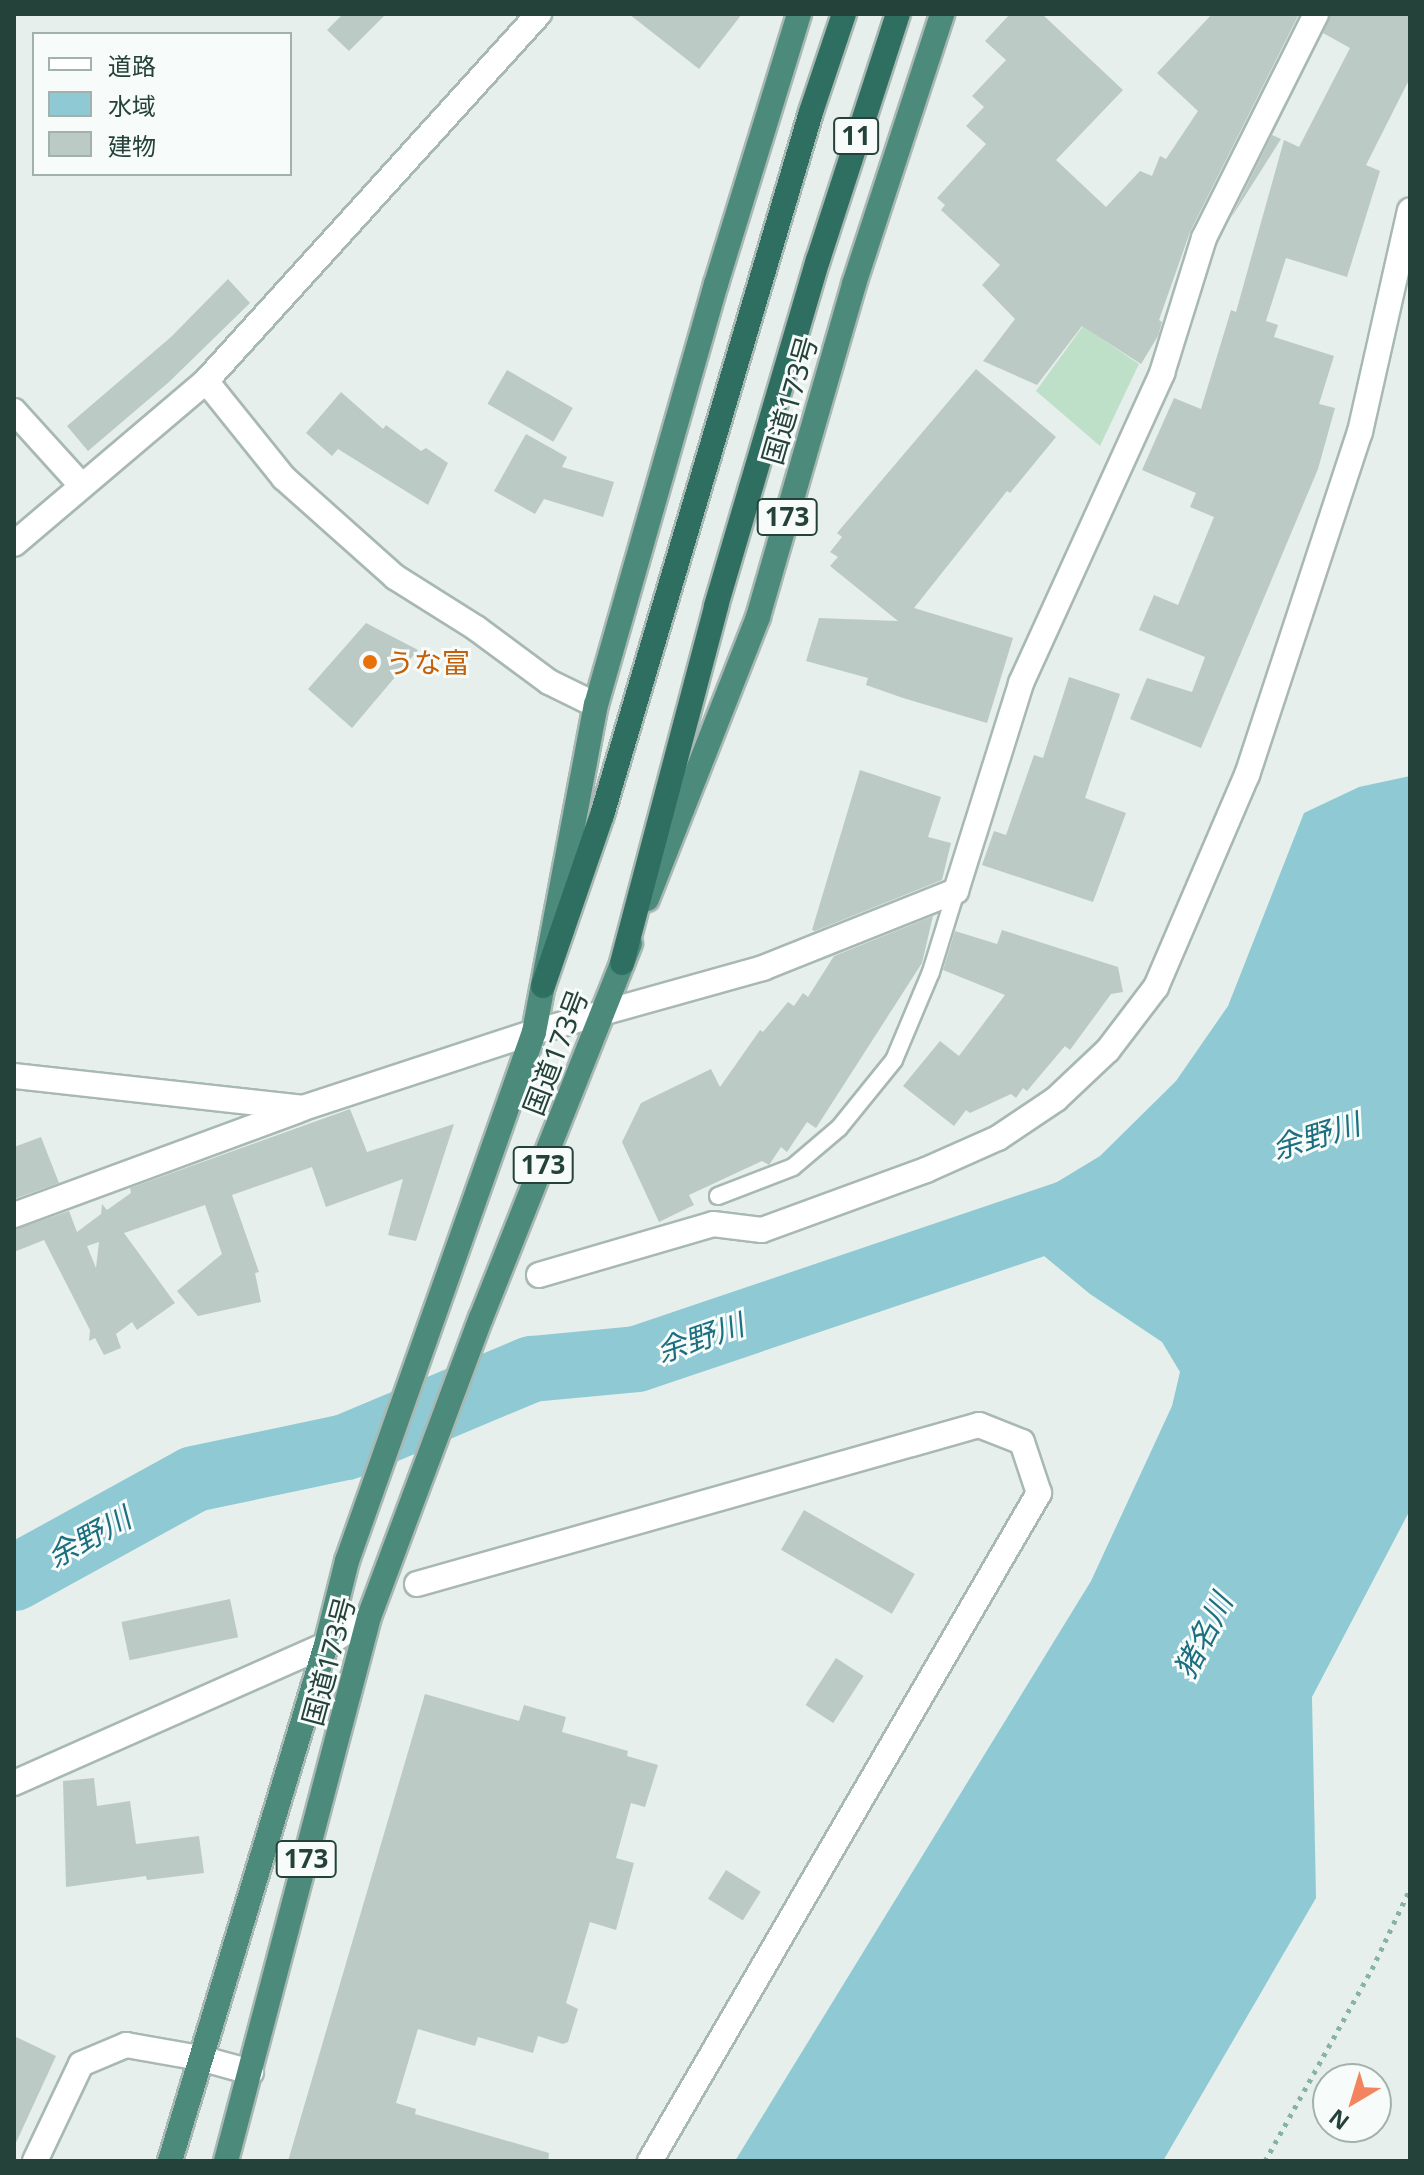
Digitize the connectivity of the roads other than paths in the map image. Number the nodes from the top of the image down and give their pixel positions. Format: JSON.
{"nodes":[{"id":1,"x":539,"y":14,"type":"edge"},
{"id":2,"x":799,"y":14,"type":"edge"},
{"id":3,"x":844,"y":14,"type":"edge"},
{"id":4,"x":898,"y":14,"type":"edge"},
{"id":5,"x":942,"y":14,"type":"edge"},
{"id":6,"x":1316,"y":14,"type":"edge"},
{"id":7,"x":1410,"y":211,"type":"edge"},
{"id":8,"x":206,"y":381,"type":"junction"},
{"id":9,"x":14,"y":411,"type":"edge"},
{"id":10,"x":82,"y":486,"type":"junction"},
{"id":11,"x":14,"y":544,"type":"edge"},
{"id":12,"x":596,"y":705,"type":"junction"},
{"id":13,"x":956,"y":891,"type":"junction"},
{"id":14,"x":622,"y":963,"type":"junction"},
{"id":15,"x":543,"y":986,"type":"junction"},
{"id":16,"x":604,"y":1011,"type":"junction"},
{"id":17,"x":534,"y":1032,"type":"junction"},
{"id":18,"x":14,"y":1076,"type":"edge"},
{"id":19,"x":303,"y":1108,"type":"junction"},
{"id":20,"x":718,"y":1196,"type":"dead end"},
{"id":21,"x":14,"y":1215,"type":"edge"},
{"id":22,"x":539,"y":1275,"type":"dead end"},
{"id":23,"x":417,"y":1584,"type":"dead end"},
{"id":24,"x":369,"y":1617,"type":"junction"},
{"id":25,"x":326,"y":1645,"type":"junction"},
{"id":26,"x":14,"y":1783,"type":"edge"},
{"id":27,"x":200,"y":2058,"type":"junction"},
{"id":28,"x":251,"y":2072,"type":"junction"},
{"id":29,"x":35,"y":2161,"type":"edge"},
{"id":30,"x":170,"y":2161,"type":"edge"},
{"id":31,"x":226,"y":2161,"type":"edge"},
{"id":32,"x":650,"y":2161,"type":"edge"}],
"edges":[{"from":1,"to":8,"type":"street"},
{"from":2,"to":12,"type":"highway","name":"国道173号","number":"173"},
{"from":3,"to":15,"type":"highway"},
{"from":4,"to":14,"type":"highway","number":"11"},
{"from":5,"to":14,"type":"highway","name":"国道173号","number":"173"},
{"from":6,"to":13,"type":"street"},
{"from":7,"to":22,"type":"street"},
{"from":8,"to":10,"type":"street"},
{"from":8,"to":12,"type":"street"},
{"from":9,"to":10,"type":"street"},
{"from":10,"to":11,"type":"street"},
{"from":12,"to":15,"type":"highway","name":"国道173号","number":"173"},
{"from":13,"to":16,"type":"street"},
{"from":13,"to":20,"type":"lane"},
{"from":14,"to":16,"type":"highway","name":"国道173号","number":"173"},
{"from":15,"to":17,"type":"highway","name":"国道173号","number":"173"},
{"from":16,"to":17,"type":"street"},
{"from":16,"to":24,"type":"highway","name":"国道173号","number":"173"},
{"from":17,"to":19,"type":"street"},
{"from":17,"to":25,"type":"highway","name":"国道173号","number":"173"},
{"from":18,"to":19,"type":"street"},
{"from":19,"to":21,"type":"street"},
{"from":23,"to":32,"type":"street"},
{"from":24,"to":25,"type":"street"},
{"from":24,"to":28,"type":"highway","name":"国道173号","number":"173"},
{"from":25,"to":26,"type":"street"},
{"from":25,"to":27,"type":"highway","name":"国道173号","number":"173"},
{"from":27,"to":28,"type":"street"},
{"from":27,"to":29,"type":"street"},
{"from":27,"to":30,"type":"highway","name":"国道173号","number":"173"},
{"from":28,"to":31,"type":"highway","name":"国道173号","number":"173"}]}
